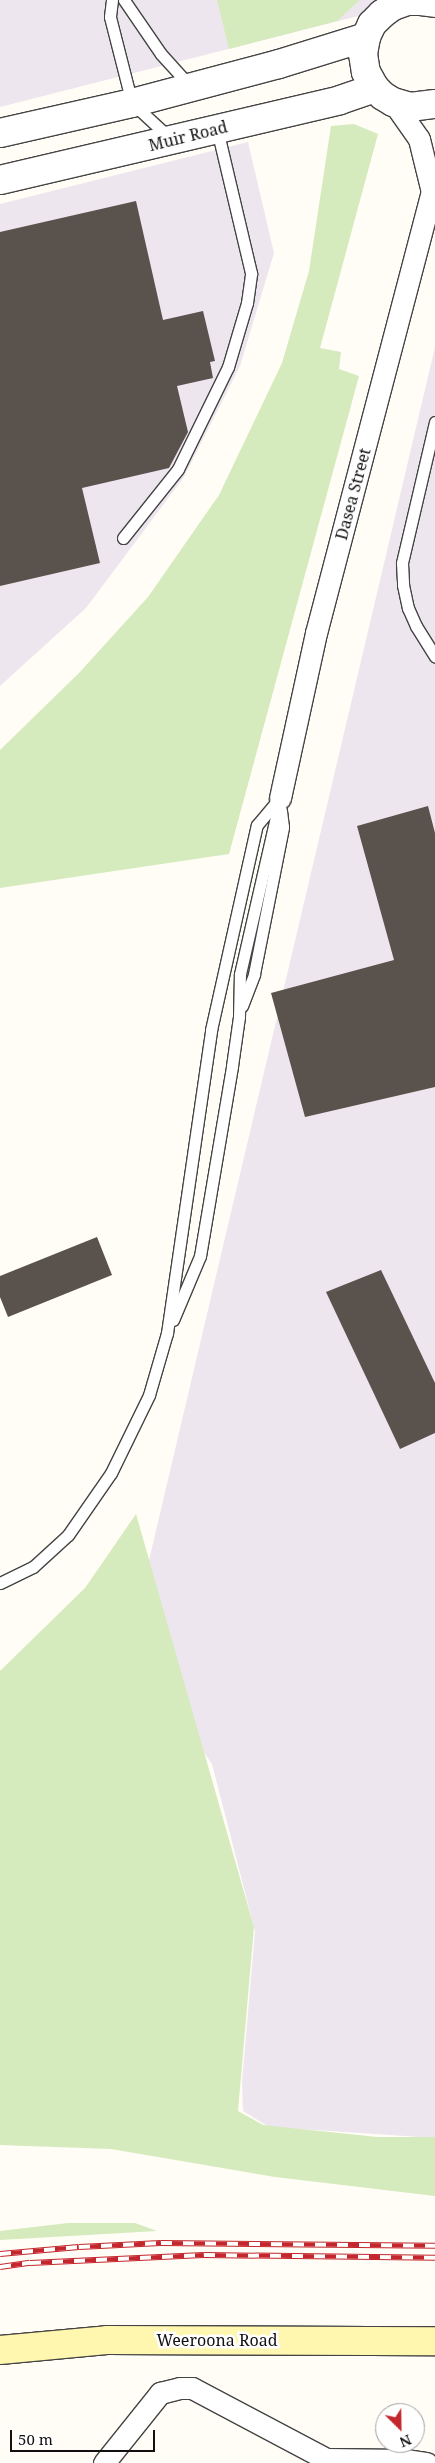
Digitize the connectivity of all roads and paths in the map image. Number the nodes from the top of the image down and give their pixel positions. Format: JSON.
{"nodes":[{"id":1,"x":112,"y":0,"type":"edge"},
{"id":2,"x":124,"y":0,"type":"edge"},
{"id":3,"x":406,"y":1,"type":"edge"},
{"id":4,"x":435,"y":3,"type":"edge"},
{"id":5,"x":357,"y":40,"type":"junction"},
{"id":6,"x":190,"y":86,"type":"junction"},
{"id":7,"x":384,"y":95,"type":"junction"},
{"id":8,"x":132,"y":103,"type":"junction"},
{"id":9,"x":435,"y":104,"type":"edge"},
{"id":10,"x":217,"y":129,"type":"junction"},
{"id":11,"x":0,"y":132,"type":"edge"},
{"id":12,"x":172,"y":140,"type":"junction"},
{"id":13,"x":0,"y":180,"type":"edge"},
{"id":14,"x":434,"y":188,"type":"edge"},
{"id":15,"x":435,"y":422,"type":"edge"},
{"id":16,"x":123,"y":538,"type":"dead end"},
{"id":17,"x":435,"y":657,"type":"edge"},
{"id":18,"x":280,"y":798,"type":"junction"},
{"id":19,"x":167,"y":1334,"type":"junction"},
{"id":20,"x":0,"y":1583,"type":"edge"},
{"id":21,"x":435,"y":2341,"type":"edge"},
{"id":22,"x":0,"y":2350,"type":"edge"},
{"id":23,"x":104,"y":2463,"type":"edge"},
{"id":24,"x":426,"y":2463,"type":"edge"}],
"edges":[{"from":1,"to":8,"type":"lane"},
{"from":2,"to":6,"type":"lane"},
{"from":3,"to":4,"type":"street"},
{"from":3,"to":5,"type":"street"},
{"from":5,"to":6,"type":"street"},
{"from":5,"to":7,"type":"street"},
{"from":6,"to":8,"type":"street"},
{"from":7,"to":9,"type":"street"},
{"from":7,"to":10,"type":"street","name":"Muir Road"},
{"from":7,"to":14,"type":"street","name":"Dasea Street"},
{"from":8,"to":11,"type":"street"},
{"from":8,"to":12,"type":"lane"},
{"from":10,"to":12,"type":"street","name":"Muir Road"},
{"from":10,"to":16,"type":"lane"},
{"from":12,"to":13,"type":"street","name":"Muir Road"},
{"from":14,"to":18,"type":"street","name":"Dasea Street"},
{"from":15,"to":17,"type":"lane"},
{"from":18,"to":19,"type":"lane"},
{"from":18,"to":19,"type":"lane"},
{"from":19,"to":20,"type":"lane"},
{"from":21,"to":22,"type":"main road","name":"Weeroona Road"},
{"from":23,"to":24,"type":"street"}]}
